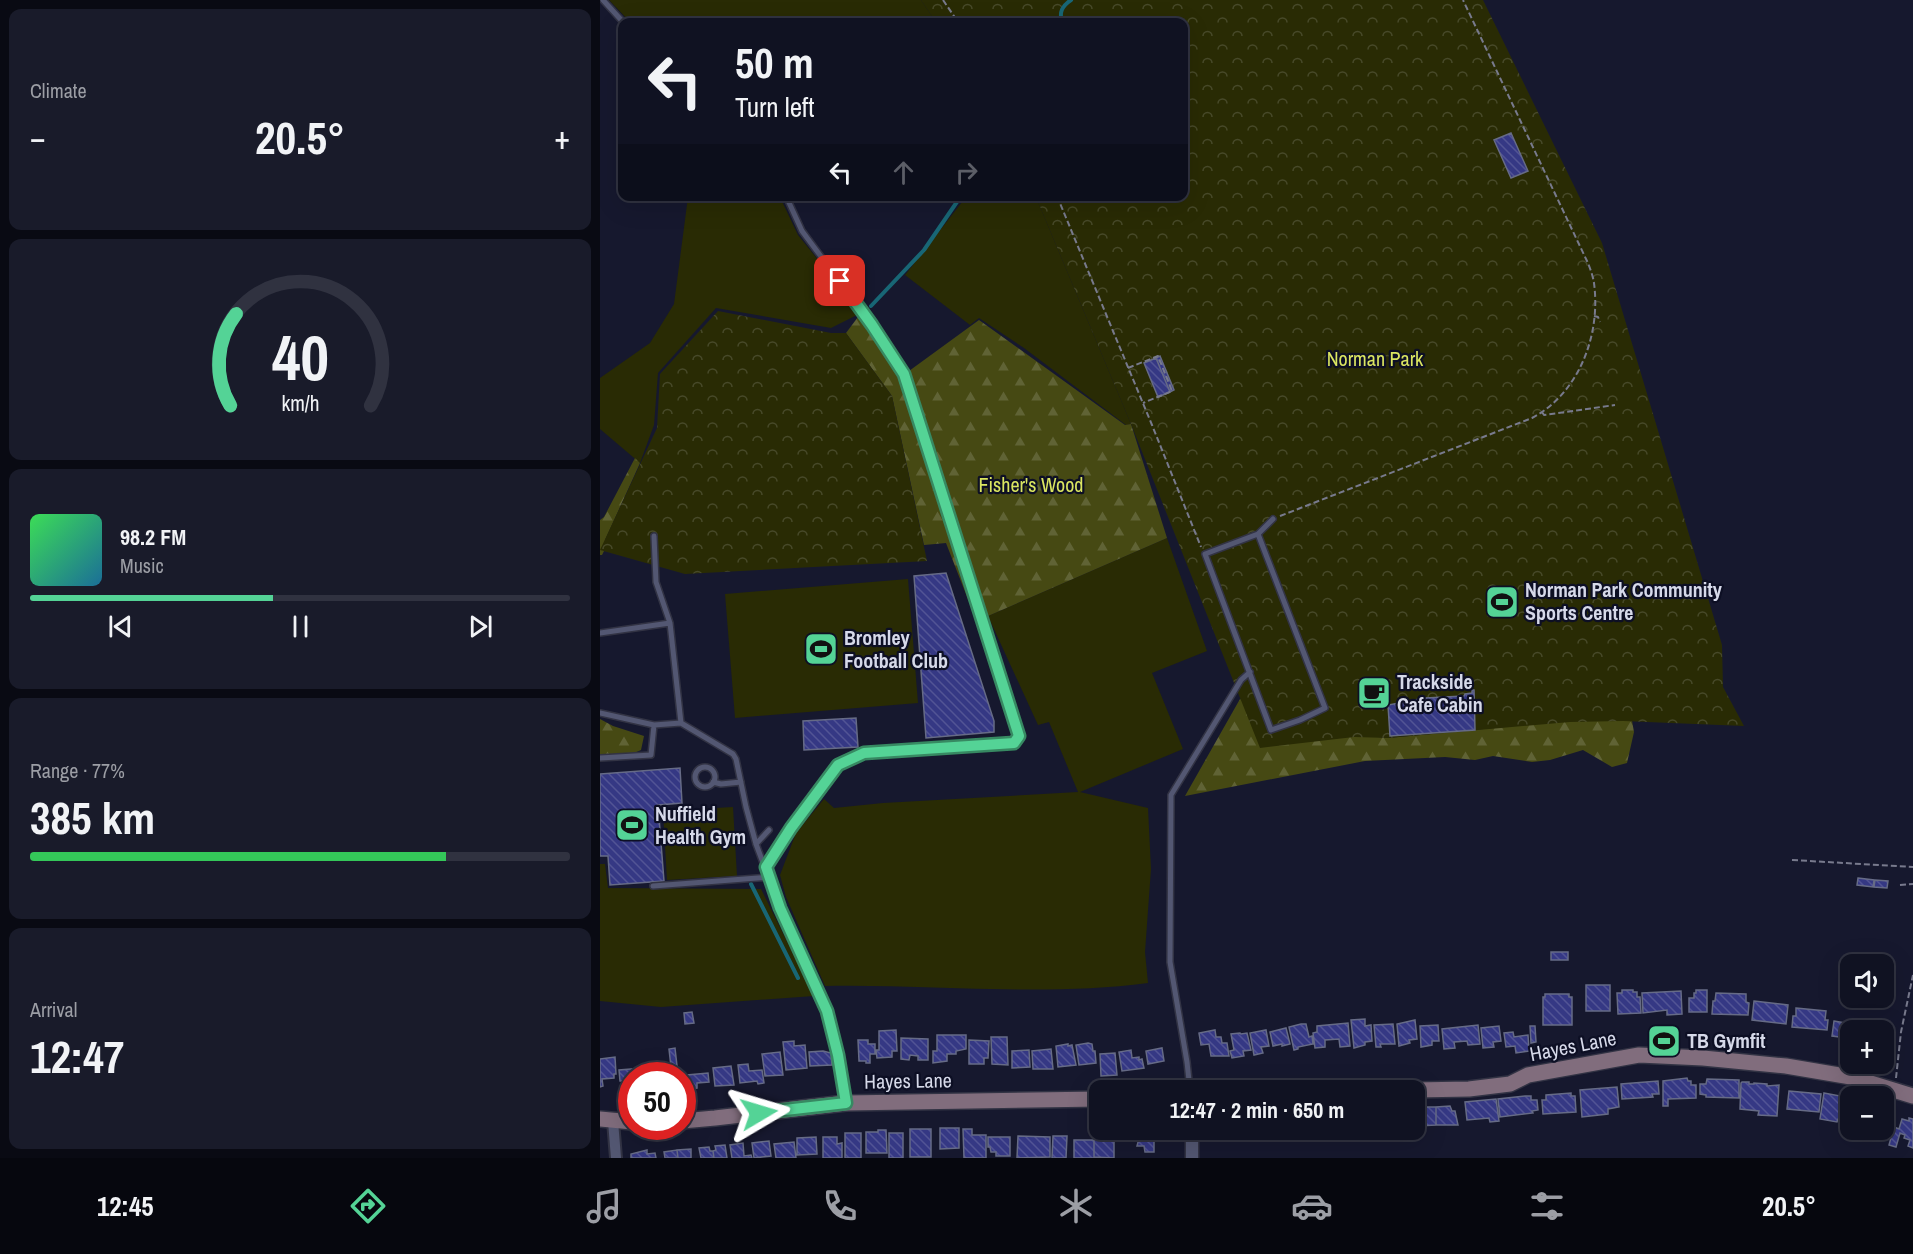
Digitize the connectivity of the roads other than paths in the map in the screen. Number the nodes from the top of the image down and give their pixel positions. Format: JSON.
{"nodes":[{"id":1,"x":603,"y":0,"type":"edge"},
{"id":2,"x":619,"y":18,"type":"edge"},
{"id":3,"x":788,"y":201,"type":"edge"},
{"id":4,"x":1272,"y":519,"type":"road end"},
{"id":5,"x":1258,"y":534,"type":"junction"},
{"id":6,"x":654,"y":536,"type":"dead end"},
{"id":7,"x":670,"y":623,"type":"junction"},
{"id":8,"x":600,"y":633,"type":"edge"},
{"id":9,"x":1250,"y":672,"type":"junction"},
{"id":10,"x":600,"y":713,"type":"edge"},
{"id":11,"x":681,"y":723,"type":"junction"},
{"id":12,"x":654,"y":725,"type":"junction"},
{"id":13,"x":600,"y":758,"type":"edge"},
{"id":14,"x":713,"y":782,"type":"dead end"},
{"id":15,"x":741,"y":782,"type":"junction"},
{"id":16,"x":770,"y":830,"type":"dead end"},
{"id":17,"x":756,"y":844,"type":"junction"},
{"id":18,"x":766,"y":867,"type":"junction"},
{"id":19,"x":769,"y":877,"type":"junction"},
{"id":20,"x":653,"y":886,"type":"dead end"},
{"id":21,"x":1189,"y":1080,"type":"edge"},
{"id":22,"x":1425,"y":1090,"type":"edge"},
{"id":23,"x":1913,"y":1096,"type":"edge"},
{"id":24,"x":1089,"y":1100,"type":"edge"},
{"id":25,"x":846,"y":1103,"type":"junction"},
{"id":26,"x":606,"y":1120,"type":"edge"},
{"id":27,"x":696,"y":1120,"type":"edge"},
{"id":28,"x":1192,"y":1140,"type":"edge"},
{"id":29,"x":616,"y":1158,"type":"edge"},
{"id":30,"x":1192,"y":1158,"type":"edge"}],
"edges":[{"from":1,"to":2,"type":"lane"},
{"from":3,"to":18,"type":"lane"},
{"from":4,"to":5,"type":"lane"},
{"from":5,"to":9,"type":"lane"},
{"from":5,"to":9,"type":"lane"},
{"from":6,"to":7,"type":"lane"},
{"from":7,"to":8,"type":"lane"},
{"from":7,"to":11,"type":"lane"},
{"from":9,"to":21,"type":"lane"},
{"from":10,"to":12,"type":"lane"},
{"from":11,"to":12,"type":"lane"},
{"from":11,"to":15,"type":"lane"},
{"from":12,"to":13,"type":"lane"},
{"from":14,"to":15,"type":"lane"},
{"from":15,"to":17,"type":"lane"},
{"from":16,"to":17,"type":"lane"},
{"from":17,"to":18,"type":"lane"},
{"from":18,"to":19,"type":"lane"},
{"from":19,"to":20,"type":"lane"},
{"from":19,"to":25,"type":"lane"},
{"from":22,"to":23,"type":"main road","name":"Hayes Lane"},
{"from":24,"to":25,"type":"main road","name":"Hayes Lane"},
{"from":25,"to":27,"type":"main road","name":"Hayes Lane"},
{"from":26,"to":29,"type":"street"},
{"from":28,"to":30,"type":"street"}]}
